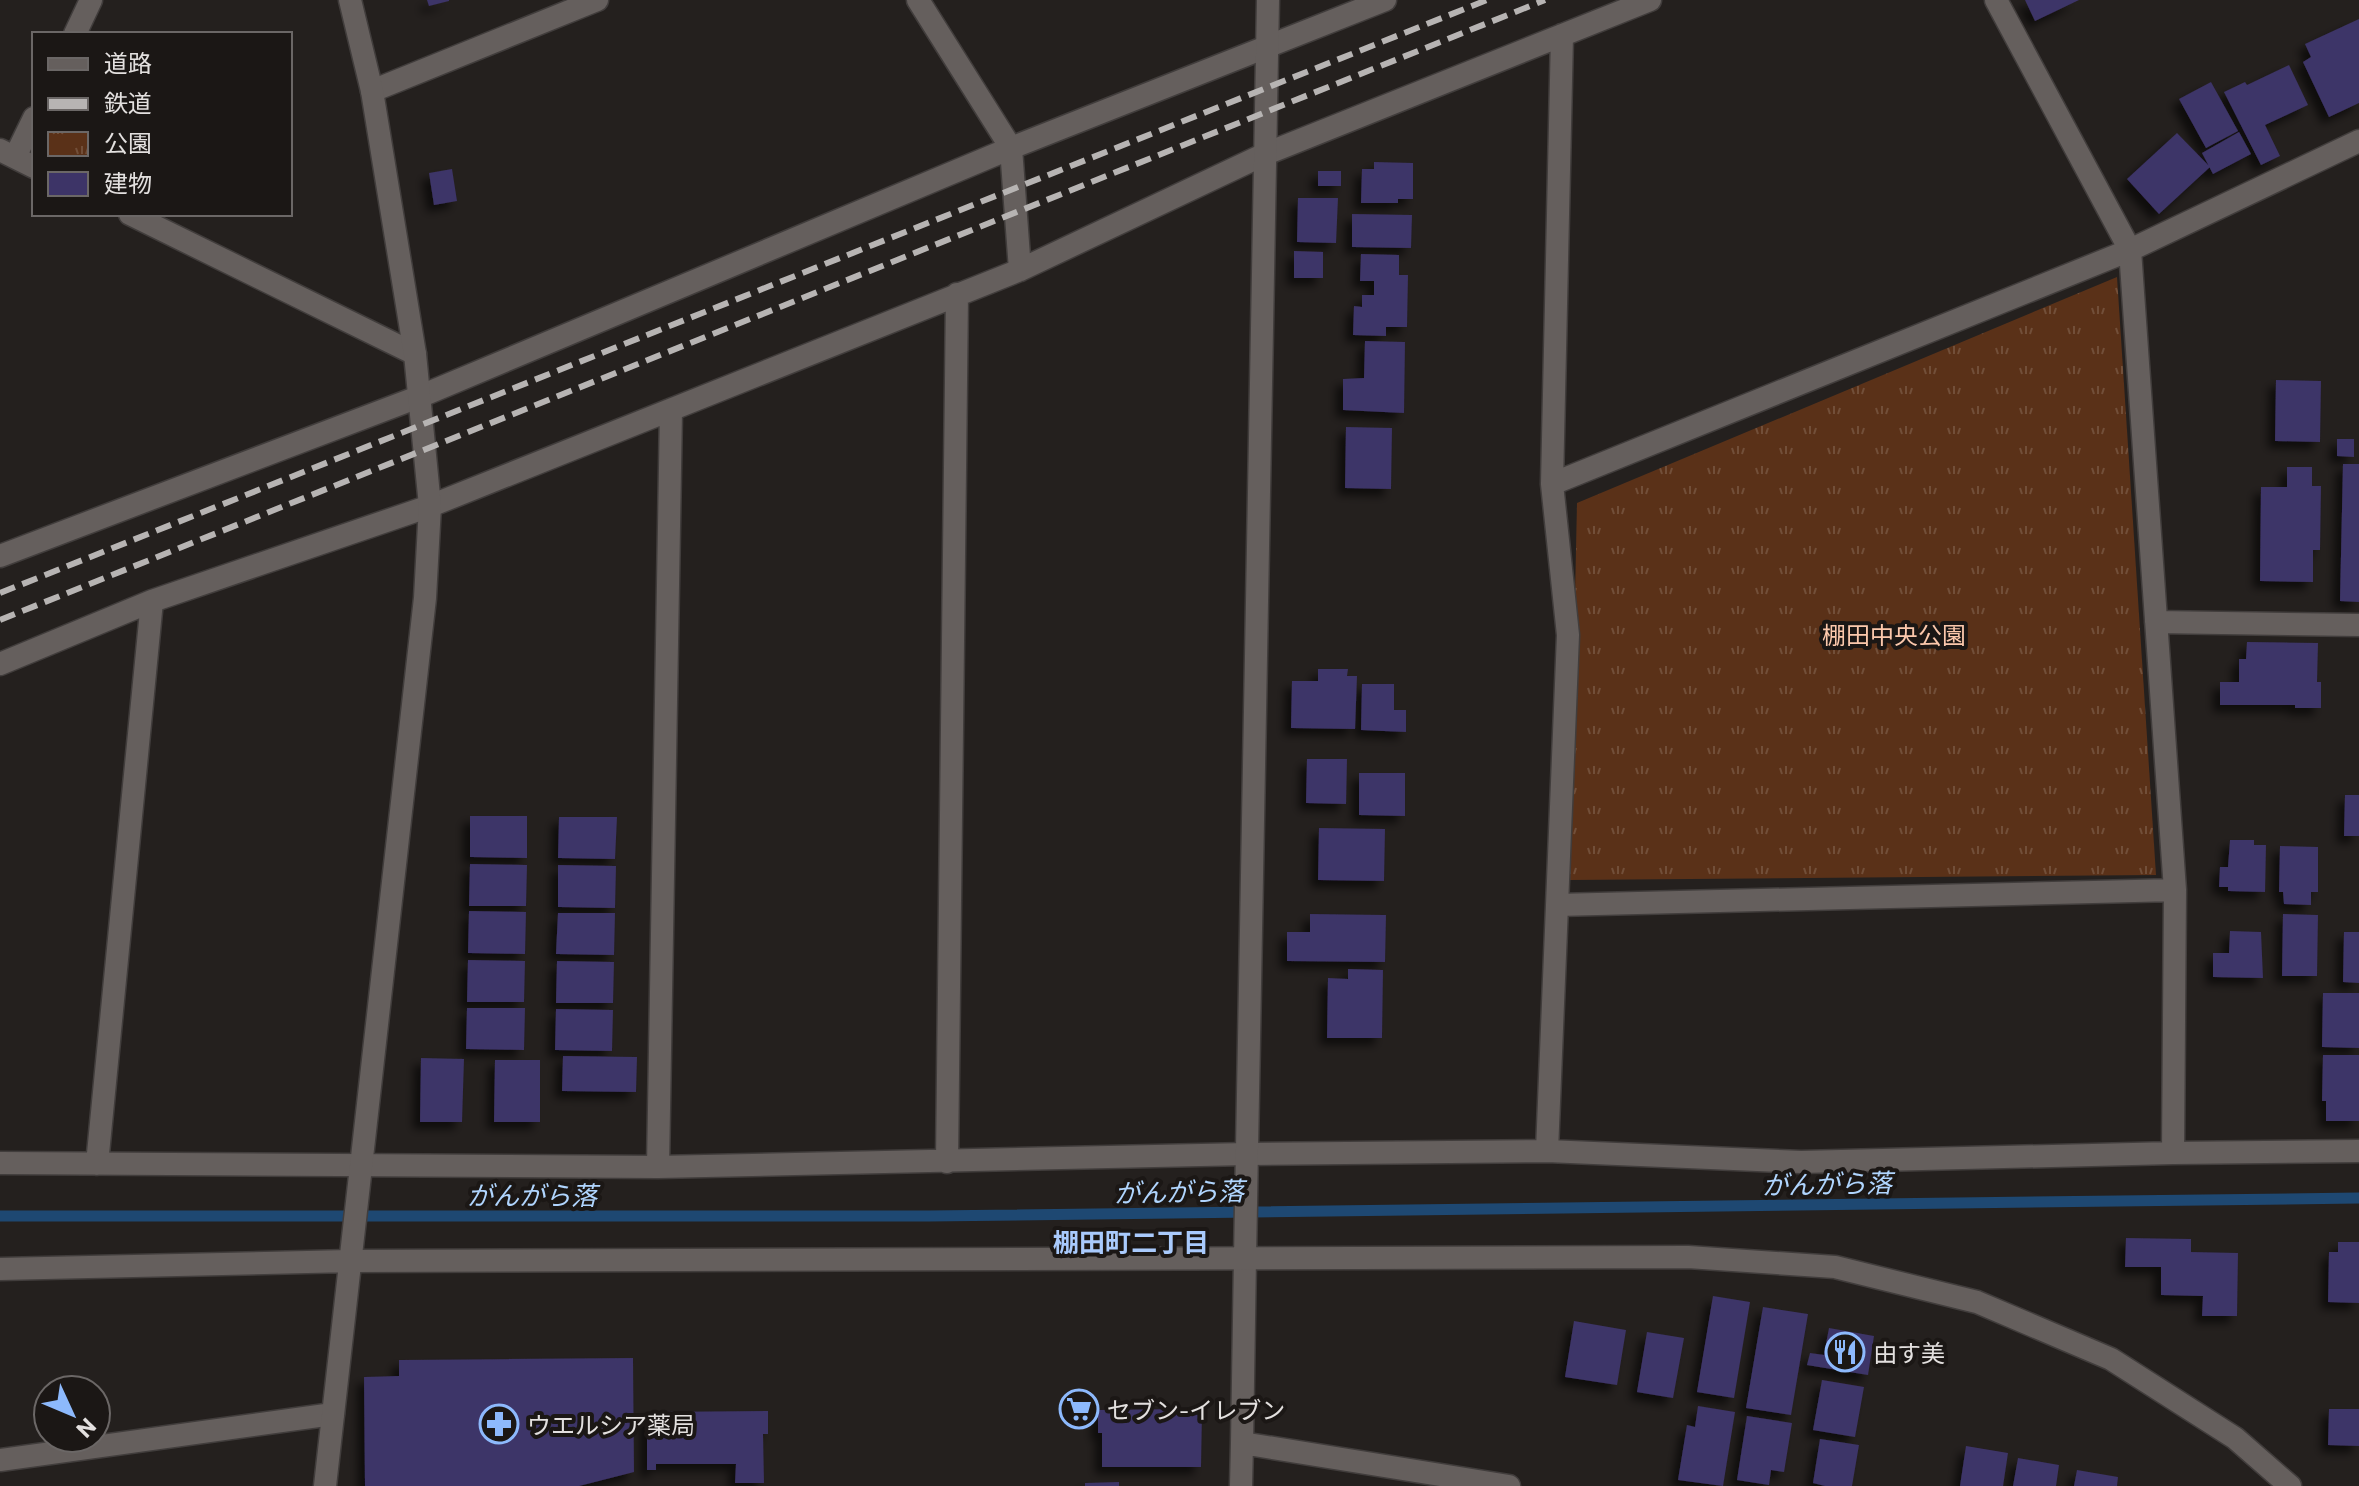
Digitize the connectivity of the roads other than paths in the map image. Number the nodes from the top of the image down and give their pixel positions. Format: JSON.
{"nodes":[{"id":1,"x":91,"y":0,"type":"edge"},
{"id":2,"x":350,"y":0,"type":"edge"},
{"id":3,"x":597,"y":0,"type":"edge"},
{"id":4,"x":918,"y":0,"type":"edge"},
{"id":5,"x":1268,"y":0,"type":"edge"},
{"id":6,"x":1385,"y":0,"type":"edge"},
{"id":7,"x":1650,"y":0,"type":"edge"},
{"id":8,"x":1996,"y":0,"type":"edge"},
{"id":9,"x":1624,"y":5,"type":"edge"},
{"id":10,"x":76,"y":32,"type":"edge"},
{"id":11,"x":1562,"y":35,"type":"junction"},
{"id":12,"x":1268,"y":47,"type":"junction"},
{"id":13,"x":372,"y":91,"type":"junction"},
{"id":14,"x":32,"y":122,"type":"edge"},
{"id":15,"x":2359,"y":141,"type":"edge"},
{"id":16,"x":1011,"y":148,"type":"junction"},
{"id":17,"x":1263,"y":155,"type":"junction"},
{"id":18,"x":16,"y":158,"type":"edge"},
{"id":19,"x":134,"y":216,"type":"edge"},
{"id":20,"x":2130,"y":250,"type":"junction"},
{"id":21,"x":1020,"y":270,"type":"junction"},
{"id":22,"x":957,"y":294,"type":"junction"},
{"id":23,"x":415,"y":354,"type":"junction"},
{"id":24,"x":421,"y":396,"type":"junction"},
{"id":25,"x":671,"y":410,"type":"junction"},
{"id":26,"x":1552,"y":484,"type":"junction"},
{"id":27,"x":430,"y":506,"type":"junction"},
{"id":28,"x":0,"y":556,"type":"edge"},
{"id":29,"x":152,"y":601,"type":"junction"},
{"id":30,"x":2156,"y":622,"type":"junction"},
{"id":31,"x":2359,"y":625,"type":"edge"},
{"id":32,"x":0,"y":664,"type":"edge"},
{"id":33,"x":2175,"y":890,"type":"junction"},
{"id":34,"x":1557,"y":905,"type":"junction"},
{"id":35,"x":1547,"y":1151,"type":"junction"},
{"id":36,"x":2359,"y":1151,"type":"edge"},
{"id":37,"x":2173,"y":1153,"type":"junction"},
{"id":38,"x":1247,"y":1154,"type":"junction"},
{"id":39,"x":947,"y":1162,"type":"junction"},
{"id":40,"x":0,"y":1163,"type":"edge"},
{"id":41,"x":97,"y":1164,"type":"junction"},
{"id":42,"x":361,"y":1166,"type":"junction"},
{"id":43,"x":658,"y":1167,"type":"junction"},
{"id":44,"x":1245,"y":1258,"type":"junction"},
{"id":45,"x":350,"y":1261,"type":"junction"},
{"id":46,"x":0,"y":1269,"type":"edge"},
{"id":47,"x":333,"y":1414,"type":"junction"},
{"id":48,"x":1242,"y":1443,"type":"junction"},
{"id":49,"x":0,"y":1460,"type":"edge"},
{"id":50,"x":2279,"y":1482,"type":"edge"},
{"id":51,"x":325,"y":1486,"type":"edge"},
{"id":52,"x":1241,"y":1486,"type":"edge"},
{"id":53,"x":1509,"y":1486,"type":"edge"}],
"edges":[{"from":1,"to":10,"type":"street"},
{"from":2,"to":13,"type":"street"},
{"from":3,"to":13,"type":"street"},
{"from":4,"to":16,"type":"street"},
{"from":5,"to":12,"type":"street"},
{"from":6,"to":12,"type":"street"},
{"from":7,"to":9,"type":"street"},
{"from":8,"to":20,"type":"street"},
{"from":9,"to":11,"type":"street"},
{"from":11,"to":17,"type":"street"},
{"from":11,"to":26,"type":"street"},
{"from":12,"to":16,"type":"street"},
{"from":12,"to":17,"type":"street"},
{"from":13,"to":23,"type":"street"},
{"from":14,"to":18,"type":"street"},
{"from":15,"to":20,"type":"street"},
{"from":16,"to":21,"type":"street"},
{"from":16,"to":24,"type":"street"},
{"from":17,"to":21,"type":"street"},
{"from":17,"to":38,"type":"street"},
{"from":19,"to":23,"type":"street"},
{"from":20,"to":26,"type":"street"},
{"from":20,"to":30,"type":"street"},
{"from":21,"to":22,"type":"street"},
{"from":22,"to":25,"type":"street"},
{"from":22,"to":39,"type":"street"},
{"from":23,"to":24,"type":"street"},
{"from":24,"to":27,"type":"street"},
{"from":24,"to":28,"type":"street"},
{"from":25,"to":27,"type":"street"},
{"from":25,"to":43,"type":"street"},
{"from":26,"to":34,"type":"street"},
{"from":27,"to":29,"type":"street"},
{"from":27,"to":42,"type":"street"},
{"from":29,"to":32,"type":"street"},
{"from":29,"to":41,"type":"street"},
{"from":30,"to":31,"type":"street"},
{"from":30,"to":33,"type":"street"},
{"from":33,"to":34,"type":"street"},
{"from":33,"to":37,"type":"street"},
{"from":34,"to":35,"type":"street"},
{"from":35,"to":37,"type":"street"},
{"from":35,"to":38,"type":"street"},
{"from":36,"to":37,"type":"street"},
{"from":38,"to":39,"type":"street"},
{"from":38,"to":44,"type":"street"},
{"from":39,"to":43,"type":"street"},
{"from":40,"to":41,"type":"street"},
{"from":41,"to":42,"type":"street"},
{"from":42,"to":43,"type":"street"},
{"from":42,"to":45,"type":"street"},
{"from":44,"to":45,"type":"street"},
{"from":44,"to":48,"type":"street"},
{"from":44,"to":50,"type":"street"},
{"from":45,"to":46,"type":"street"},
{"from":45,"to":47,"type":"street"},
{"from":47,"to":49,"type":"street"},
{"from":47,"to":51,"type":"street"},
{"from":48,"to":52,"type":"street"},
{"from":48,"to":53,"type":"street"}]}
